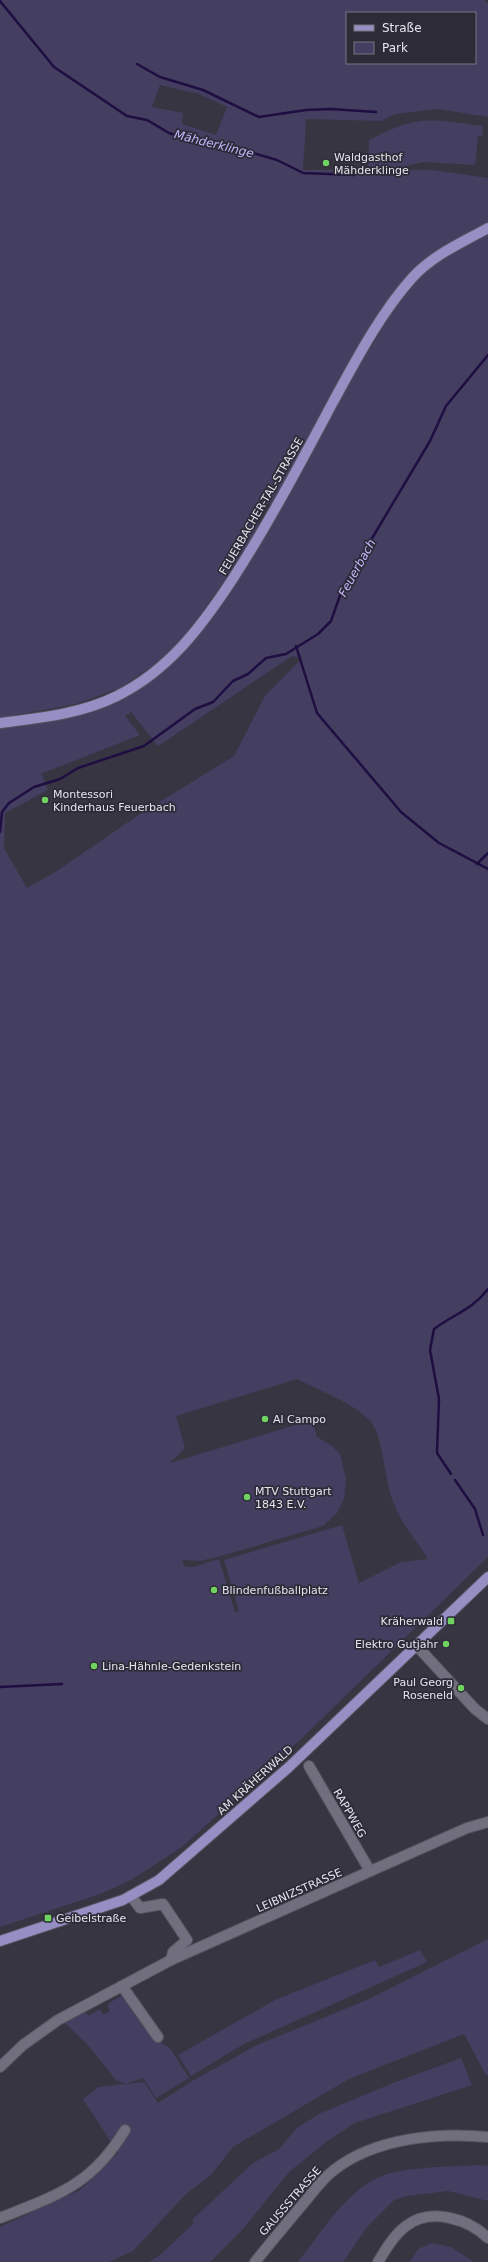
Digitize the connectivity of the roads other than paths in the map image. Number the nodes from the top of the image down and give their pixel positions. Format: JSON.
{"nodes":[{"id":1,"x":488,"y":228,"type":"edge"},
{"id":2,"x":0,"y":723,"type":"edge"},
{"id":3,"x":488,"y":1577,"type":"edge"},
{"id":4,"x":416,"y":1645,"type":"junction"},
{"id":5,"x":488,"y":1719,"type":"edge"},
{"id":6,"x":309,"y":1766,"type":"dead end"},
{"id":7,"x":488,"y":1822,"type":"edge"},
{"id":8,"x":370,"y":1871,"type":"junction"},
{"id":9,"x":131,"y":1896,"type":"junction"},
{"id":10,"x":0,"y":1941,"type":"edge"},
{"id":11,"x":171,"y":1960,"type":"junction"},
{"id":12,"x":122,"y":1986,"type":"junction"},
{"id":13,"x":158,"y":2037,"type":"dead end"},
{"id":14,"x":0,"y":2067,"type":"edge"},
{"id":15,"x":125,"y":2130,"type":"dead end"},
{"id":16,"x":488,"y":2137,"type":"edge"},
{"id":17,"x":0,"y":2218,"type":"edge"},
{"id":18,"x":488,"y":2238,"type":"edge"},
{"id":19,"x":255,"y":2262,"type":"edge"},
{"id":20,"x":378,"y":2262,"type":"edge"}],
"edges":[{"from":1,"to":2,"type":"main road","name":"FEUERBACHER-TAL-STRASSE"},
{"from":3,"to":4,"type":"main road","name":"AM KRÄHERWALD"},
{"from":4,"to":5,"type":"street"},
{"from":4,"to":9,"type":"main road","name":"AM KRÄHERWALD"},
{"from":6,"to":8,"type":"street","name":"RAPPWEG"},
{"from":7,"to":8,"type":"street","name":"LEIBNIZSTRASSE"},
{"from":8,"to":11,"type":"street","name":"LEIBNIZSTRASSE"},
{"from":9,"to":10,"type":"main road","name":"AM KRÄHERWALD"},
{"from":9,"to":11,"type":"street"},
{"from":11,"to":12,"type":"street","name":"LEIBNIZSTRASSE"},
{"from":12,"to":13,"type":"street"},
{"from":12,"to":14,"type":"street","name":"LEIBNIZSTRASSE"},
{"from":15,"to":17,"type":"street"},
{"from":16,"to":19,"type":"street","name":"GAUSSSTRASSE"},
{"from":18,"to":20,"type":"street"}]}
